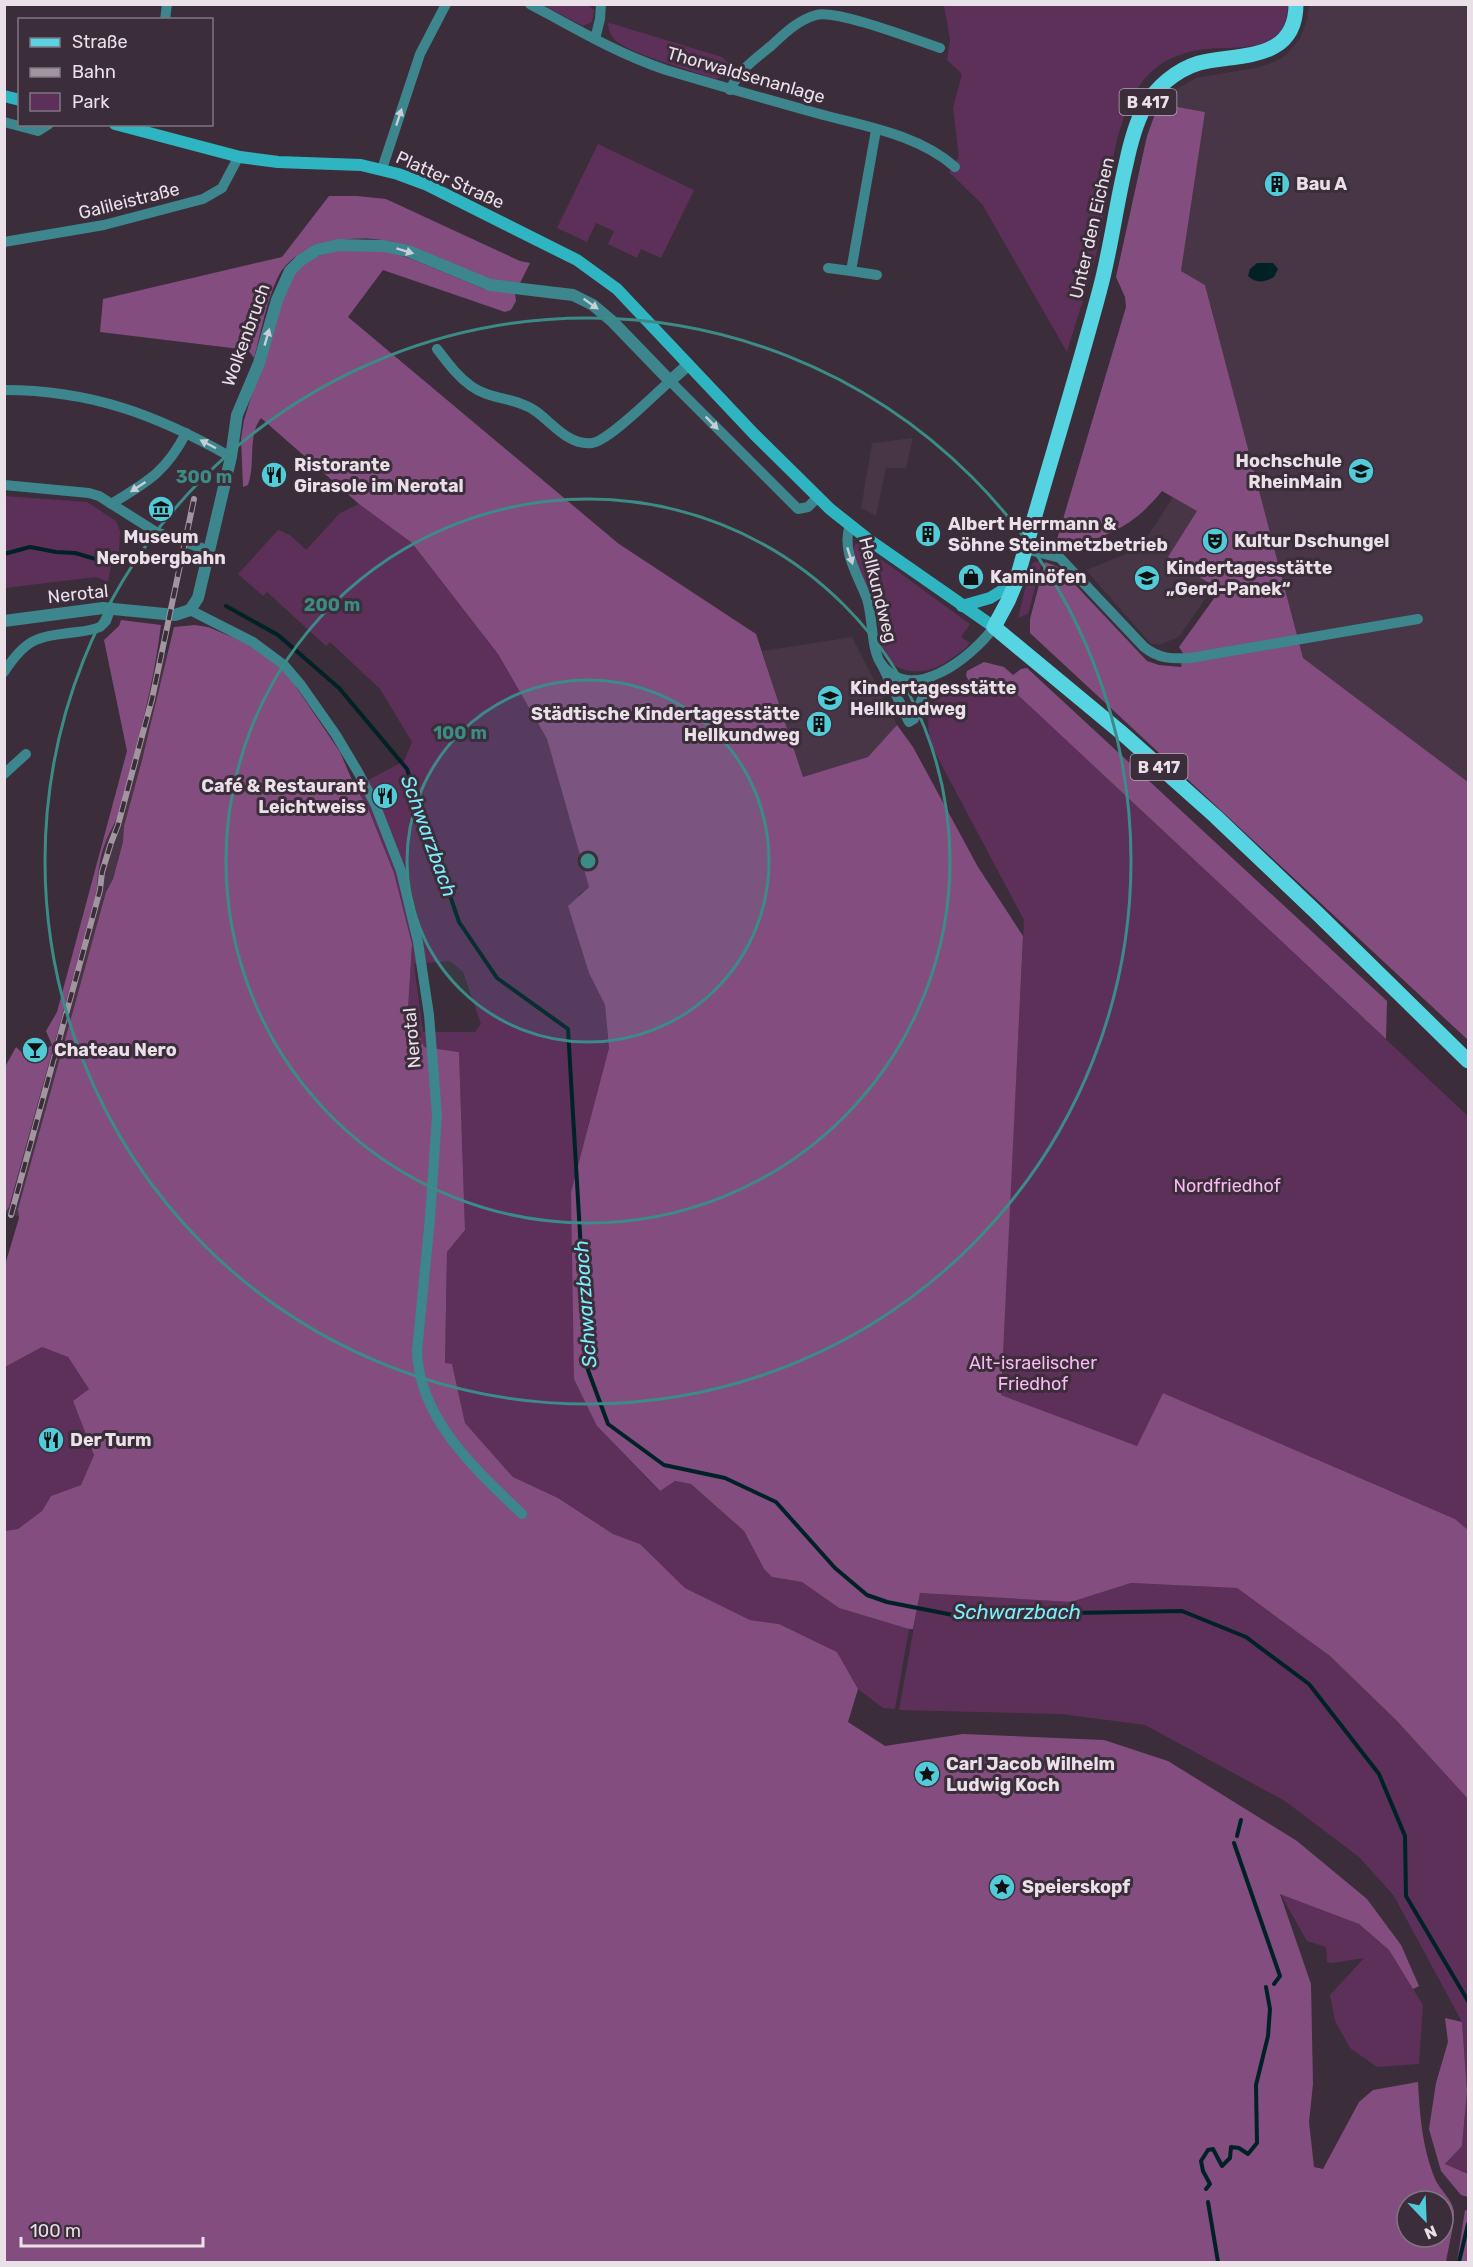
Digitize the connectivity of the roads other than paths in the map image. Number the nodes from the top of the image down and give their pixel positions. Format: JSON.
{"nodes":[{"id":1,"x":446,"y":4,"type":"edge"},
{"id":2,"x":530,"y":4,"type":"edge"},
{"id":3,"x":601,"y":4,"type":"edge"},
{"id":4,"x":1296,"y":4,"type":"edge"},
{"id":5,"x":595,"y":39,"type":"junction"},
{"id":6,"x":940,"y":48,"type":"dead end"},
{"id":7,"x":730,"y":90,"type":"junction"},
{"id":8,"x":19,"y":126,"type":"edge"},
{"id":9,"x":46,"y":126,"type":"edge"},
{"id":10,"x":143,"y":128,"type":"edge"},
{"id":11,"x":876,"y":130,"type":"junction"},
{"id":12,"x":239,"y":156,"type":"junction"},
{"id":13,"x":955,"y":167,"type":"dead end"},
{"id":14,"x":382,"y":169,"type":"junction"},
{"id":15,"x":4,"y":242,"type":"edge"},
{"id":16,"x":828,"y":268,"type":"dead end"},
{"id":17,"x":851,"y":271,"type":"junction"},
{"id":18,"x":877,"y":275,"type":"dead end"},
{"id":19,"x":437,"y":349,"type":"dead end"},
{"id":20,"x":688,"y":365,"type":"junction"},
{"id":21,"x":670,"y":381,"type":"junction"},
{"id":22,"x":4,"y":390,"type":"edge"},
{"id":23,"x":186,"y":433,"type":"junction"},
{"id":24,"x":231,"y":457,"type":"junction"},
{"id":25,"x":4,"y":485,"type":"edge"},
{"id":26,"x":818,"y":497,"type":"junction"},
{"id":27,"x":111,"y":504,"type":"junction"},
{"id":28,"x":850,"y":525,"type":"junction"},
{"id":29,"x":1025,"y":549,"type":"junction"},
{"id":30,"x":210,"y":551,"type":"junction"},
{"id":31,"x":1016,"y":582,"type":"junction"},
{"id":32,"x":962,"y":606,"type":"junction"},
{"id":33,"x":111,"y":608,"type":"junction"},
{"id":34,"x":190,"y":610,"type":"junction"},
{"id":35,"x":1418,"y":618,"type":"dead end"},
{"id":36,"x":4,"y":621,"type":"edge"},
{"id":37,"x":994,"y":627,"type":"junction"},
{"id":38,"x":881,"y":662,"type":"junction"},
{"id":39,"x":4,"y":672,"type":"edge"},
{"id":40,"x":930,"y":678,"type":"junction"},
{"id":41,"x":26,"y":754,"type":"dead end"},
{"id":42,"x":4,"y":774,"type":"edge"},
{"id":43,"x":1468,"y":1061,"type":"edge"},
{"id":44,"x":522,"y":1514,"type":"dead end"}],
"edges":[{"from":14,"to":1,"type":"street","one_way":true},
{"from":2,"to":5,"type":"street","name":"Thorwaldsenanlage"},
{"from":3,"to":5,"type":"street"},
{"from":4,"to":29,"type":"main road","name":"Unter den Eichen","number":"B 417"},
{"from":5,"to":7,"type":"street","name":"Thorwaldsenanlage"},
{"from":6,"to":7,"type":"street"},
{"from":7,"to":11,"type":"street","name":"Thorwaldsenanlage"},
{"from":8,"to":9,"type":"street"},
{"from":10,"to":12,"type":"main road","name":"Platter Straße"},
{"from":11,"to":13,"type":"street","name":"Thorwaldsenanlage"},
{"from":11,"to":17,"type":"street"},
{"from":12,"to":14,"type":"main road","name":"Platter Straße"},
{"from":12,"to":15,"type":"street","name":"Galileistraße"},
{"from":14,"to":20,"type":"main road","name":"Platter Straße"},
{"from":16,"to":17,"type":"street"},
{"from":17,"to":18,"type":"street"},
{"from":19,"to":21,"type":"street"},
{"from":20,"to":21,"type":"street"},
{"from":20,"to":26,"type":"main road","name":"Platter Straße"},
{"from":24,"to":21,"type":"street","name":"Wolkenbruch","one_way":true},
{"from":21,"to":26,"type":"street","one_way":true},
{"from":22,"to":23,"type":"street"},
{"from":24,"to":23,"type":"street","one_way":true},
{"from":23,"to":27,"type":"street","one_way":true},
{"from":24,"to":30,"type":"street","name":"Wolkenbruch"},
{"from":25,"to":27,"type":"street"},
{"from":26,"to":28,"type":"main road","name":"Platter Straße"},
{"from":27,"to":30,"type":"street"},
{"from":28,"to":32,"type":"main road","name":"Platter Straße"},
{"from":28,"to":38,"type":"street","name":"Hellkundweg","one_way":true},
{"from":29,"to":31,"type":"main road","name":"Unter den Eichen","number":"B 417"},
{"from":29,"to":35,"type":"street"},
{"from":30,"to":34,"type":"street"},
{"from":31,"to":32,"type":"main road"},
{"from":31,"to":37,"type":"main road","name":"Unter den Eichen","number":"B 417"},
{"from":32,"to":37,"type":"main road","name":"Platter Straße"},
{"from":33,"to":34,"type":"street","name":"Nerotal"},
{"from":33,"to":36,"type":"street","name":"Nerotal"},
{"from":33,"to":39,"type":"street"},
{"from":34,"to":44,"type":"street","name":"Nerotal"},
{"from":37,"to":40,"type":"street"},
{"from":37,"to":43,"type":"main road","number":"B 417"},
{"from":38,"to":40,"type":"street","name":"Hellkundweg"},
{"from":38,"to":40,"type":"street","name":"Hellkundweg"},
{"from":41,"to":42,"type":"street"}]}
